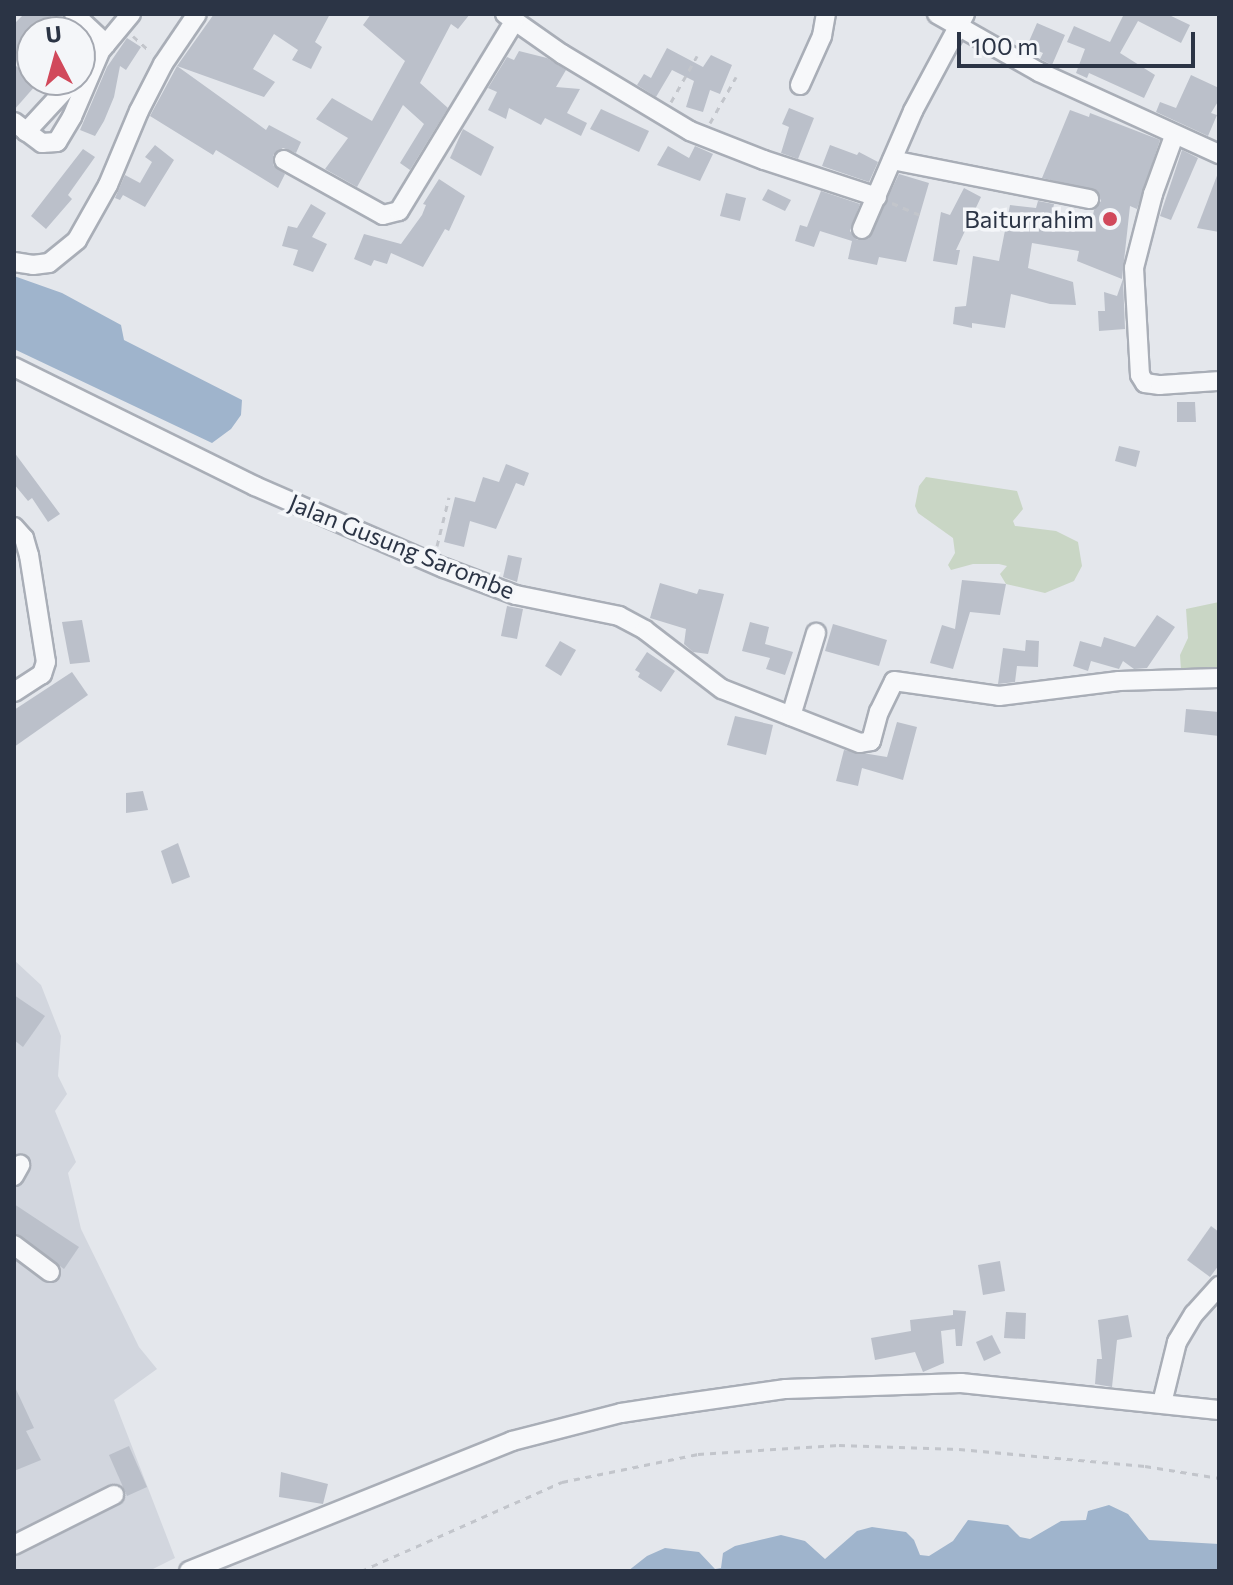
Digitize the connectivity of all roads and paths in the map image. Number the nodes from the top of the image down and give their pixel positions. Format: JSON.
{"nodes":[{"id":1,"x":74,"y":14,"type":"edge"},
{"id":2,"x":197,"y":14,"type":"edge"},
{"id":3,"x":826,"y":14,"type":"edge"},
{"id":4,"x":937,"y":14,"type":"edge"},
{"id":5,"x":509,"y":18,"type":"edge"},
{"id":6,"x":127,"y":19,"type":"edge"},
{"id":7,"x":962,"y":20,"type":"edge"},
{"id":8,"x":102,"y":49,"type":"junction"},
{"id":9,"x":96,"y":56,"type":"edge"},
{"id":10,"x":697,"y":56,"type":"dead end"},
{"id":11,"x":163,"y":64,"type":"junction"},
{"id":12,"x":736,"y":77,"type":"dead end"},
{"id":13,"x":800,"y":85,"type":"dead end"},
{"id":14,"x":56,"y":96,"type":"edge"},
{"id":15,"x":663,"y":116,"type":"junction"},
{"id":16,"x":20,"y":127,"type":"edge"},
{"id":17,"x":1174,"y":136,"type":"junction"},
{"id":18,"x":702,"y":137,"type":"junction"},
{"id":19,"x":1219,"y":154,"type":"edge"},
{"id":20,"x":284,"y":160,"type":"dead end"},
{"id":21,"x":892,"y":160,"type":"junction"},
{"id":22,"x":877,"y":197,"type":"junction"},
{"id":23,"x":1089,"y":199,"type":"dead end"},
{"id":24,"x":923,"y":216,"type":"dead end"},
{"id":25,"x":862,"y":229,"type":"dead end"},
{"id":26,"x":14,"y":262,"type":"edge"},
{"id":27,"x":14,"y":367,"type":"edge"},
{"id":28,"x":1219,"y":381,"type":"edge"},
{"id":29,"x":449,"y":497,"type":"dead end"},
{"id":30,"x":14,"y":527,"type":"edge"},
{"id":31,"x":433,"y":561,"type":"junction"},
{"id":32,"x":816,"y":633,"type":"dead end"},
{"id":33,"x":1219,"y":678,"type":"edge"},
{"id":34,"x":14,"y":692,"type":"edge"},
{"id":35,"x":791,"y":716,"type":"junction"},
{"id":36,"x":14,"y":1245,"type":"edge"},
{"id":37,"x":50,"y":1272,"type":"dead end"},
{"id":38,"x":1219,"y":1286,"type":"edge"},
{"id":39,"x":1162,"y":1403,"type":"junction"},
{"id":40,"x":1219,"y":1410,"type":"edge"},
{"id":41,"x":1219,"y":1478,"type":"edge"},
{"id":42,"x":114,"y":1495,"type":"dead end"},
{"id":43,"x":14,"y":1545,"type":"edge"},
{"id":44,"x":189,"y":1571,"type":"edge"},
{"id":45,"x":361,"y":1571,"type":"edge"}],
"edges":[{"from":1,"to":8,"type":"street"},
{"from":2,"to":11,"type":"street"},
{"from":3,"to":13,"type":"street"},
{"from":4,"to":7,"type":"street"},
{"from":5,"to":15,"type":"street"},
{"from":5,"to":20,"type":"street"},
{"from":6,"to":8,"type":"street"},
{"from":6,"to":11,"type":"path"},
{"from":7,"to":17,"type":"street"},
{"from":7,"to":21,"type":"street"},
{"from":8,"to":9,"type":"street"},
{"from":8,"to":16,"type":"street"},
{"from":10,"to":15,"type":"path"},
{"from":11,"to":26,"type":"street"},
{"from":12,"to":18,"type":"path"},
{"from":14,"to":16,"type":"street"},
{"from":15,"to":18,"type":"street"},
{"from":17,"to":19,"type":"street"},
{"from":17,"to":28,"type":"street"},
{"from":18,"to":22,"type":"street"},
{"from":21,"to":22,"type":"street"},
{"from":21,"to":23,"type":"street"},
{"from":22,"to":24,"type":"path"},
{"from":22,"to":25,"type":"street"},
{"from":27,"to":31,"type":"street","name":"Jalan Gusung Sarombe"},
{"from":29,"to":31,"type":"path"},
{"from":30,"to":34,"type":"street"},
{"from":31,"to":35,"type":"street","name":"Jalan Gusung Sarombe"},
{"from":32,"to":35,"type":"street"},
{"from":33,"to":35,"type":"street","name":"Jalan Gusung Sarombe"},
{"from":36,"to":37,"type":"street"},
{"from":38,"to":39,"type":"street"},
{"from":39,"to":40,"type":"street"},
{"from":39,"to":44,"type":"street"},
{"from":41,"to":45,"type":"path"},
{"from":42,"to":43,"type":"street"}]}
